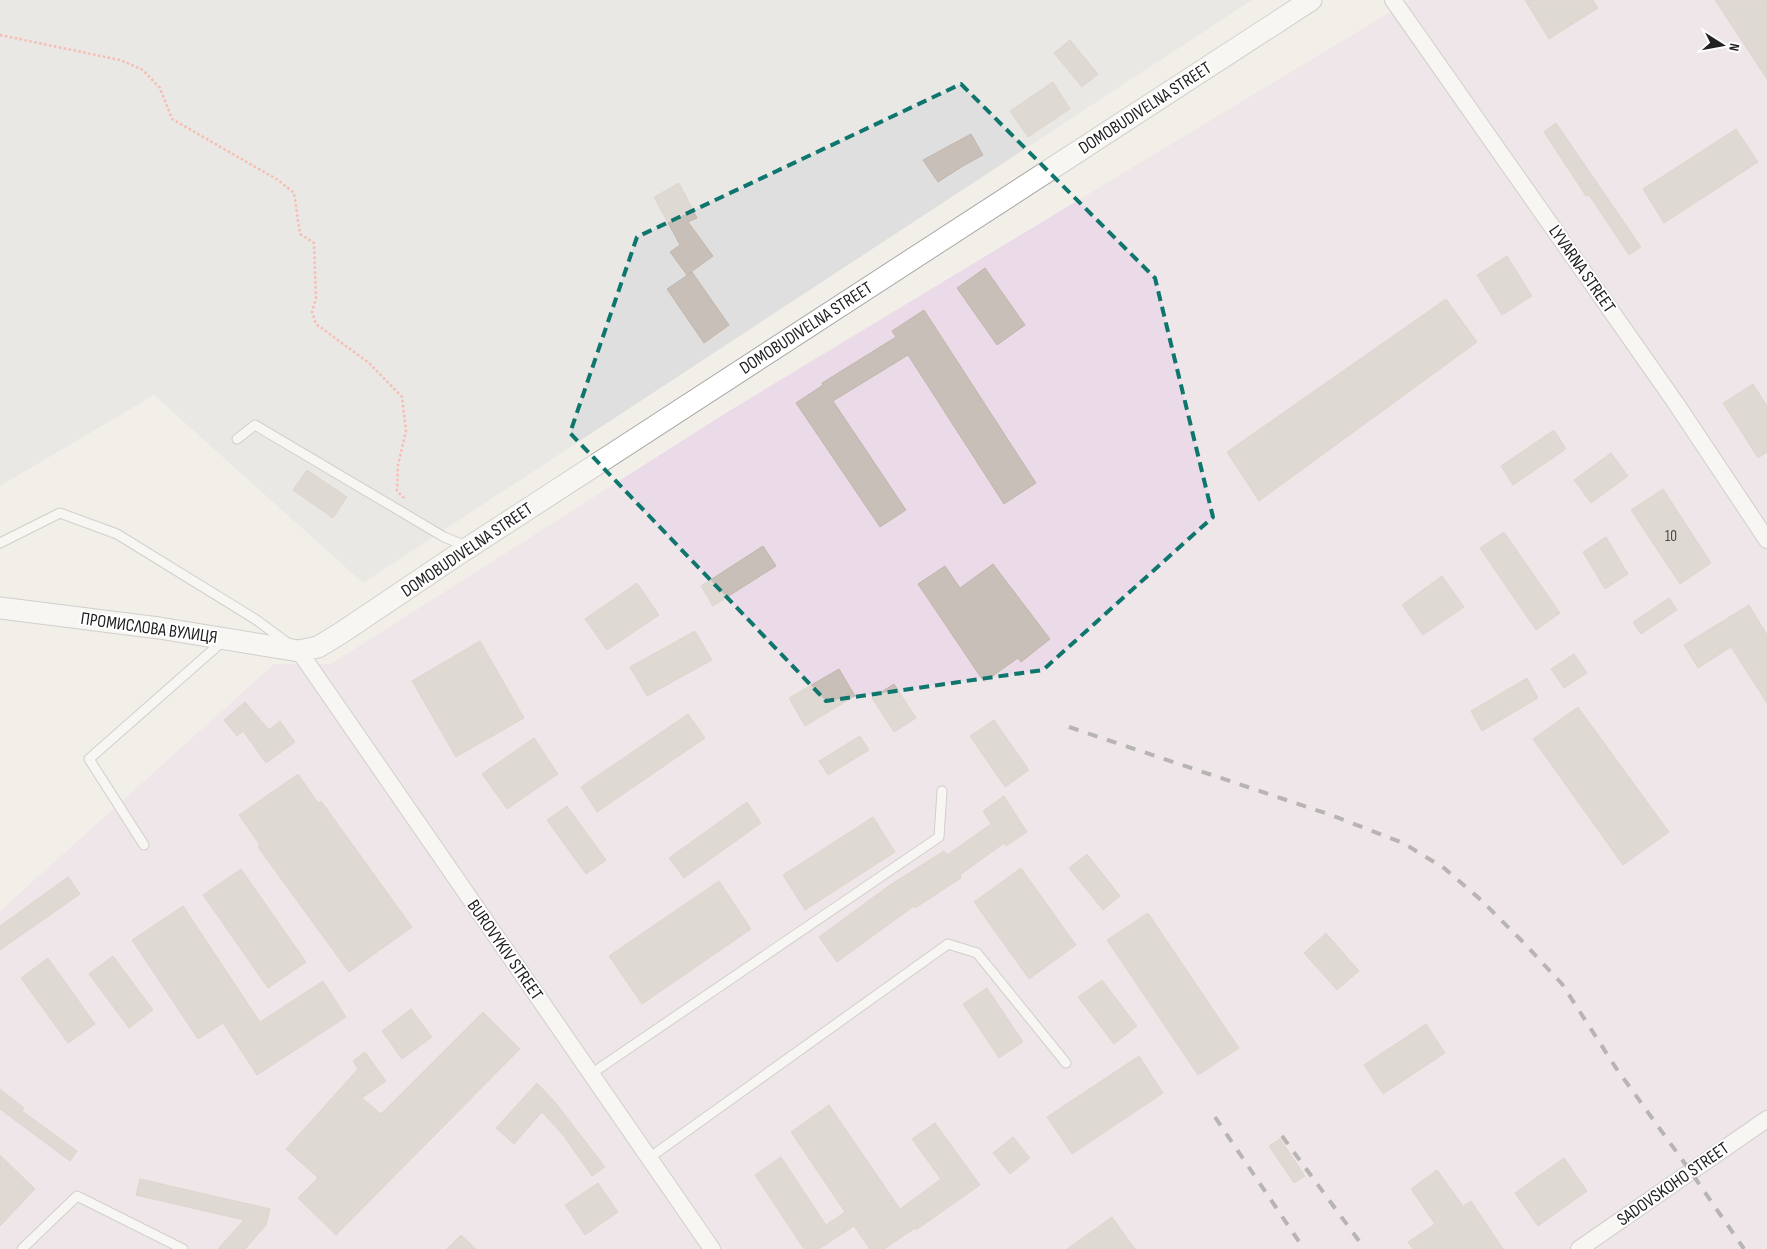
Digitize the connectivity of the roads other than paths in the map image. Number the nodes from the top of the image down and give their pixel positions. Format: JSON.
{"nodes":[{"id":1,"x":1311,"y":0,"type":"edge"},
{"id":2,"x":1393,"y":0,"type":"edge"},
{"id":3,"x":237,"y":439,"type":"dead end"},
{"id":4,"x":1767,"y":540,"type":"edge"},
{"id":5,"x":0,"y":543,"type":"edge"},
{"id":6,"x":469,"y":547,"type":"junction"},
{"id":7,"x":0,"y":608,"type":"edge"},
{"id":8,"x":225,"y":639,"type":"junction"},
{"id":9,"x":299,"y":651,"type":"junction"},
{"id":10,"x":942,"y":791,"type":"dead end"},
{"id":11,"x":144,"y":845,"type":"dead end"},
{"id":12,"x":1066,"y":1063,"type":"dead end"},
{"id":13,"x":591,"y":1074,"type":"junction"},
{"id":14,"x":1767,"y":1119,"type":"edge"},
{"id":15,"x":649,"y":1158,"type":"junction"},
{"id":16,"x":22,"y":1249,"type":"edge"},
{"id":17,"x":183,"y":1249,"type":"edge"},
{"id":18,"x":712,"y":1249,"type":"edge"},
{"id":19,"x":1579,"y":1249,"type":"edge"}],
"edges":[{"from":1,"to":6,"type":"street","name":"DOMOBUDIVELNA STREET"},
{"from":2,"to":4,"type":"street","name":"LYVARNA STREET"},
{"from":3,"to":6,"type":"lane"},
{"from":5,"to":9,"type":"lane"},
{"from":6,"to":9,"type":"street","name":"DOMOBUDIVELNA STREET"},
{"from":7,"to":8,"type":"street","name":"ПРОМИСЛОВА ВУЛИЦЯ"},
{"from":8,"to":9,"type":"street","name":"ПРОМИСЛОВА ВУЛИЦЯ"},
{"from":8,"to":11,"type":"lane"},
{"from":9,"to":13,"type":"street","name":"BUROVYKIV STREET"},
{"from":10,"to":13,"type":"lane"},
{"from":12,"to":15,"type":"lane"},
{"from":13,"to":15,"type":"street","name":"BUROVYKIV STREET"},
{"from":14,"to":19,"type":"street","name":"SADOVSKOHO STREET"},
{"from":15,"to":18,"type":"street","name":"BUROVYKIV STREET"},
{"from":16,"to":17,"type":"lane"}]}
